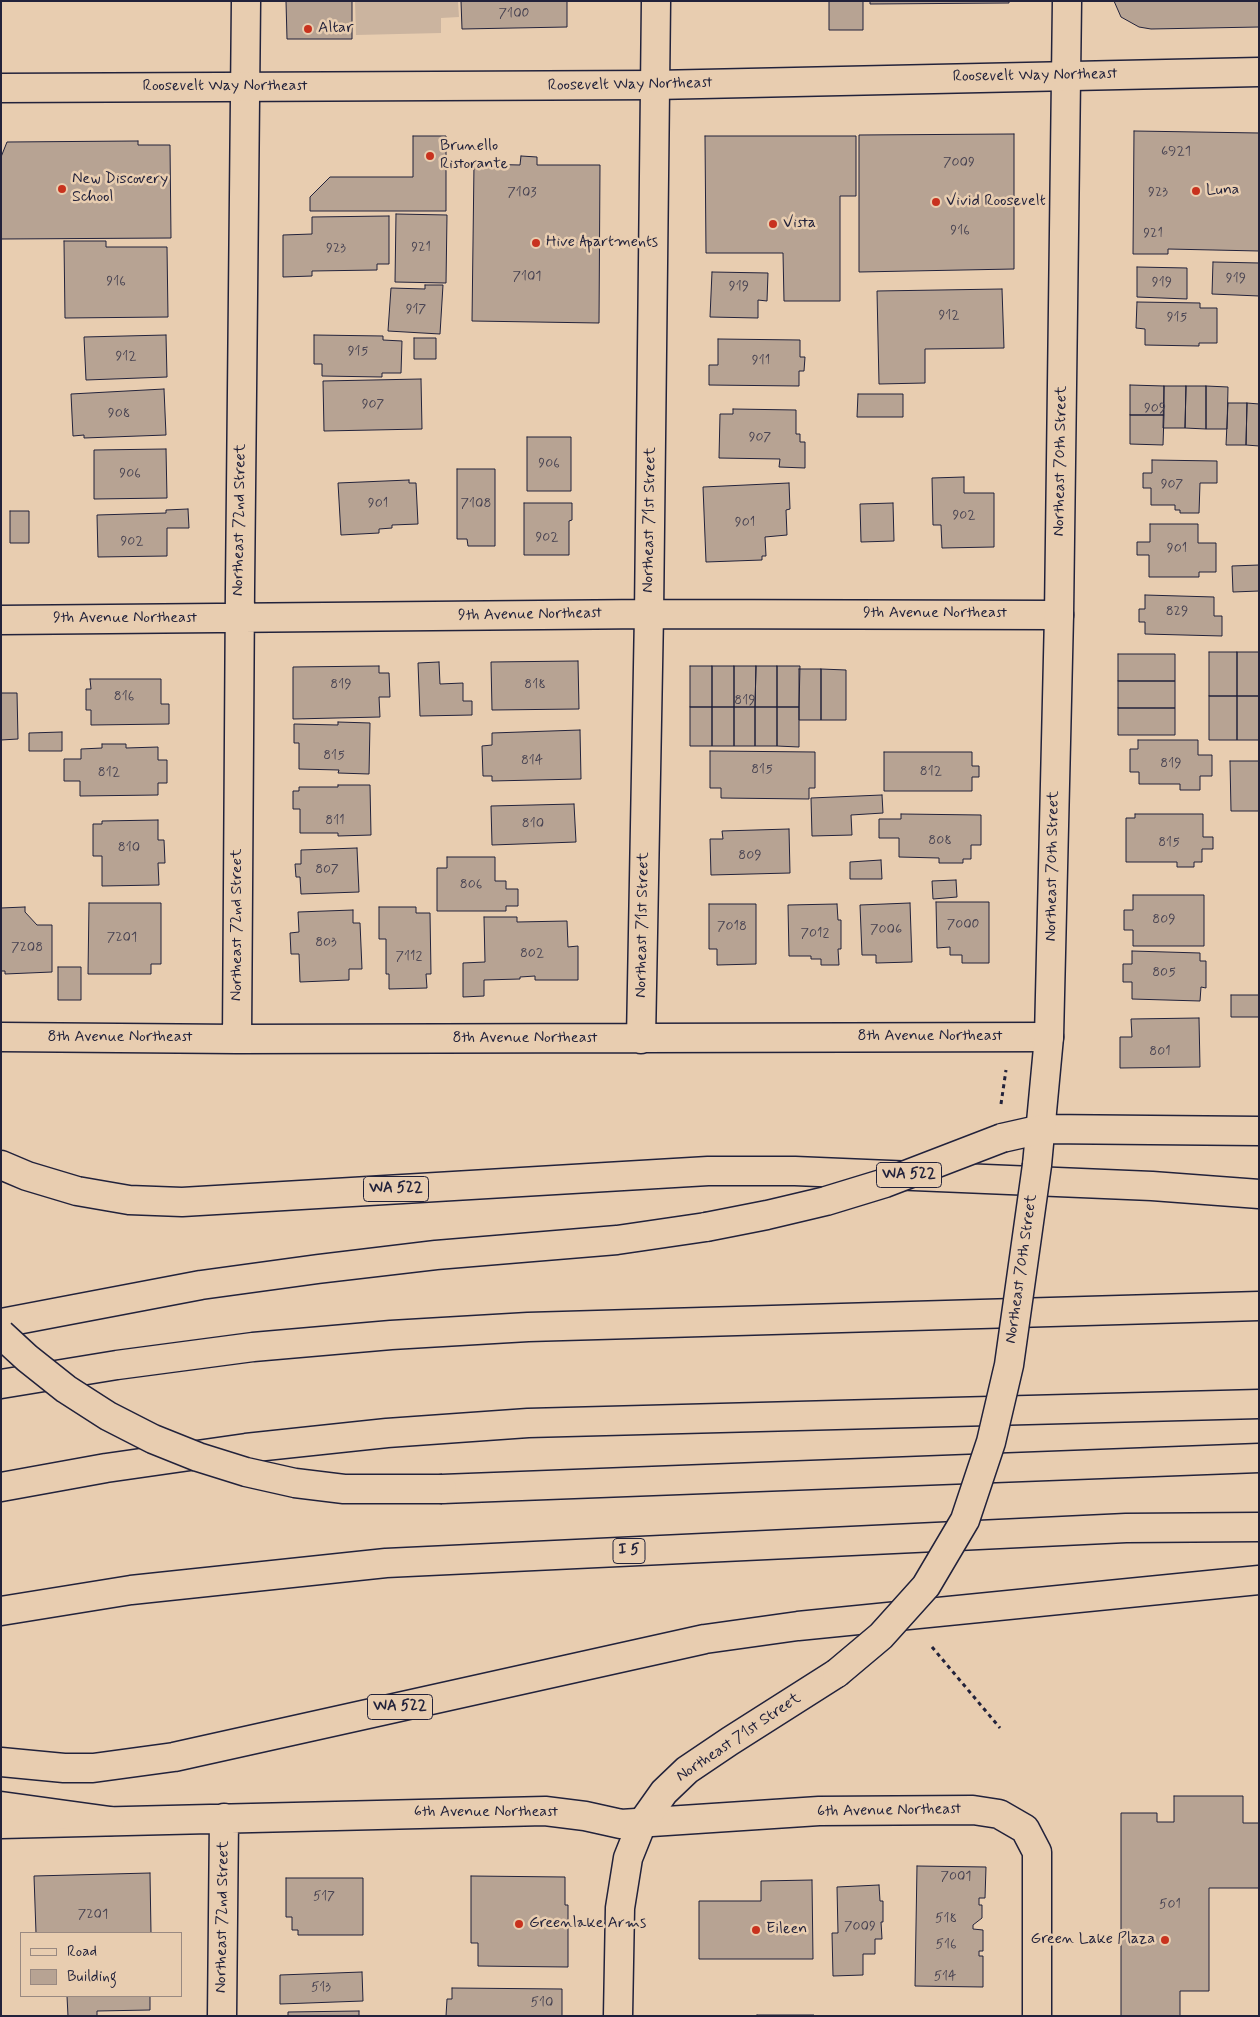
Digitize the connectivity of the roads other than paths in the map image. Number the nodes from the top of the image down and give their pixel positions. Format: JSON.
{"nodes":[{"id":1,"x":246,"y":1,"type":"edge"},
{"id":2,"x":656,"y":1,"type":"edge"},
{"id":3,"x":1067,"y":1,"type":"edge"},
{"id":4,"x":1259,"y":72,"type":"edge"},
{"id":5,"x":1067,"y":76,"type":"junction"},
{"id":6,"x":655,"y":85,"type":"junction"},
{"id":7,"x":246,"y":87,"type":"junction"},
{"id":8,"x":1,"y":88,"type":"edge"},
{"id":9,"x":650,"y":614,"type":"junction"},
{"id":10,"x":1059,"y":615,"type":"junction"},
{"id":11,"x":240,"y":619,"type":"junction"},
{"id":12,"x":1,"y":620,"type":"edge"},
{"id":13,"x":1,"y":1037,"type":"edge"},
{"id":14,"x":1049,"y":1037,"type":"junction"},
{"id":15,"x":237,"y":1039,"type":"junction"},
{"id":16,"x":641,"y":1039,"type":"junction"},
{"id":17,"x":1042,"y":1129,"type":"junction"},
{"id":18,"x":1259,"y":1130,"type":"edge"},
{"id":19,"x":1,"y":1165,"type":"edge"},
{"id":20,"x":1030,"y":1173,"type":"junction"},
{"id":21,"x":1259,"y":1194,"type":"edge"},
{"id":22,"x":1259,"y":1306,"type":"edge"},
{"id":23,"x":1,"y":1323,"type":"edge"},
{"id":24,"x":1,"y":1334,"type":"edge"},
{"id":25,"x":1,"y":1384,"type":"edge"},
{"id":26,"x":1259,"y":1404,"type":"edge"},
{"id":27,"x":1259,"y":1458,"type":"edge"},
{"id":28,"x":1,"y":1487,"type":"edge"},
{"id":29,"x":1259,"y":1527,"type":"edge"},
{"id":30,"x":1259,"y":1580,"type":"edge"},
{"id":31,"x":1,"y":1611,"type":"edge"},
{"id":32,"x":837,"y":1673,"type":"joint"},
{"id":33,"x":1,"y":1762,"type":"edge"},
{"id":34,"x":1,"y":1806,"type":"edge"},
{"id":35,"x":224,"y":1818,"type":"junction"},
{"id":36,"x":110,"y":1820,"type":"junction"},
{"id":37,"x":642,"y":1823,"type":"junction"},
{"id":38,"x":1,"y":1824,"type":"edge"},
{"id":39,"x":222,"y":2016,"type":"edge"},
{"id":40,"x":618,"y":2016,"type":"edge"},
{"id":41,"x":1037,"y":2016,"type":"edge"}],
"edges":[{"from":1,"to":7,"type":"main road","name":"Northeast 72nd Street"},
{"from":2,"to":6,"type":"main road","name":"Northeast 71st Street"},
{"from":3,"to":5,"type":"main road","name":"Northeast 70th Street"},
{"from":4,"to":5,"type":"main road","name":"Roosevelt Way Northeast"},
{"from":5,"to":6,"type":"main road","name":"Roosevelt Way Northeast"},
{"from":5,"to":10,"type":"main road","name":"Northeast 70th Street"},
{"from":6,"to":7,"type":"main road","name":"Roosevelt Way Northeast"},
{"from":6,"to":9,"type":"main road","name":"Northeast 71st Street"},
{"from":7,"to":8,"type":"main road","name":"Roosevelt Way Northeast"},
{"from":7,"to":11,"type":"main road","name":"Northeast 72nd Street"},
{"from":9,"to":10,"type":"main road","name":"9th Avenue Northeast"},
{"from":9,"to":11,"type":"main road","name":"9th Avenue Northeast"},
{"from":9,"to":16,"type":"main road","name":"Northeast 71st Street"},
{"from":10,"to":14,"type":"main road","name":"Northeast 70th Street"},
{"from":11,"to":12,"type":"main road","name":"9th Avenue Northeast"},
{"from":11,"to":15,"type":"main road","name":"Northeast 72nd Street"},
{"from":13,"to":15,"type":"main road","name":"8th Avenue Northeast"},
{"from":14,"to":16,"type":"main road","name":"8th Avenue Northeast"},
{"from":14,"to":17,"type":"main road","name":"Northeast 70th Street"},
{"from":15,"to":16,"type":"main road","name":"8th Avenue Northeast"},
{"from":17,"to":18,"type":"main road"},
{"from":17,"to":20,"type":"main road","name":"Northeast 70th Street"},
{"from":17,"to":23,"type":"main road","bridge":true},
{"from":19,"to":20,"type":"main road","number":"WA 522"},
{"from":20,"to":21,"type":"main road"},
{"from":20,"to":32,"type":"main road","name":"Northeast 70th Street","bridge":true},
{"from":22,"to":25,"type":"main road"},
{"from":24,"to":27,"type":"main road","bridge":true},
{"from":26,"to":28,"type":"main road"},
{"from":29,"to":31,"type":"main road","number":"I 5"},
{"from":30,"to":33,"type":"main road","number":"WA 522"},
{"from":32,"to":37,"type":"main road","name":"Northeast 71st Street"},
{"from":34,"to":36,"type":"main road"},
{"from":35,"to":36,"type":"main road","name":"6th Avenue Northeast"},
{"from":35,"to":37,"type":"main road","name":"6th Avenue Northeast"},
{"from":35,"to":39,"type":"main road","name":"Northeast 72nd Street"},
{"from":36,"to":38,"type":"main road","name":"6th Avenue Northeast"},
{"from":37,"to":40,"type":"main road","name":"Northeast 71st Street"},
{"from":37,"to":41,"type":"main road","name":"6th Avenue Northeast"}]}
